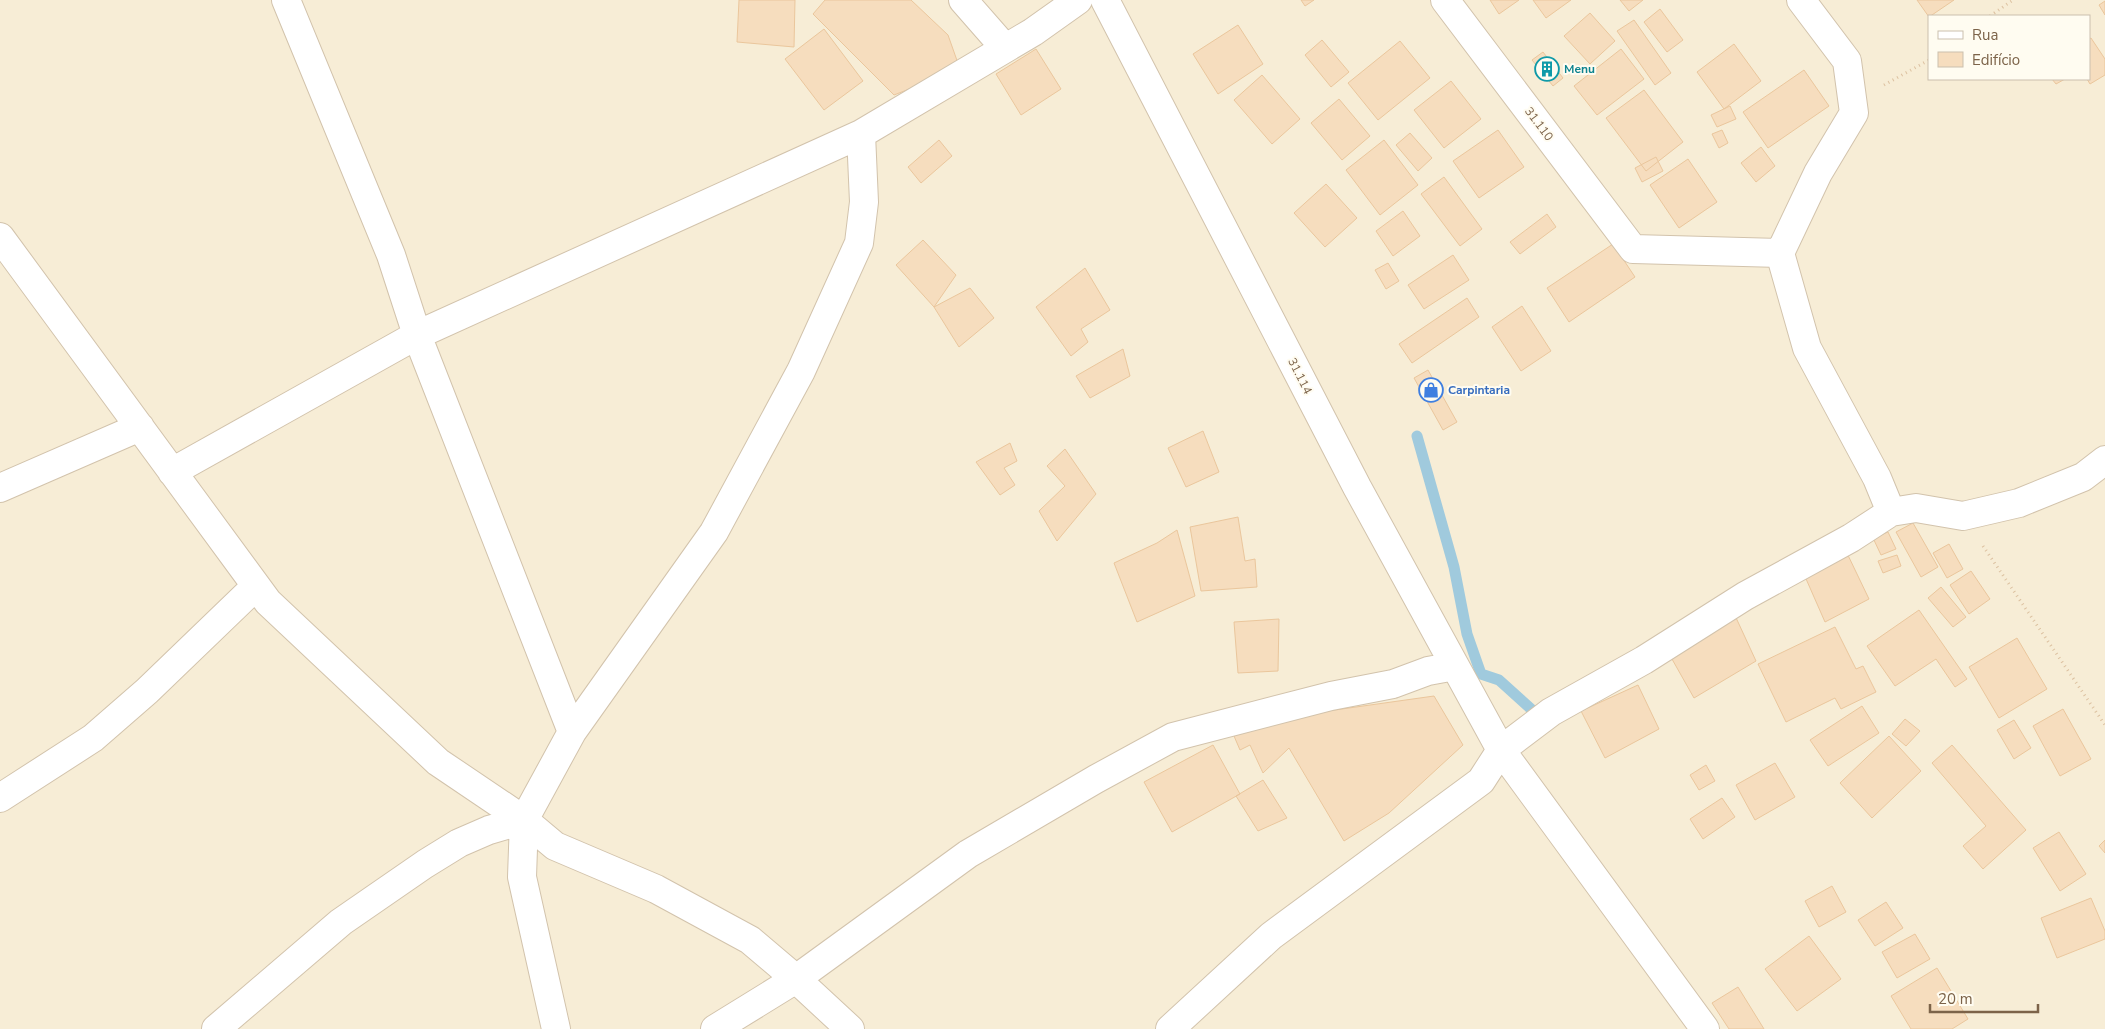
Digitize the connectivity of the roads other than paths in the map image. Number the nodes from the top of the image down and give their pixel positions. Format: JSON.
{"nodes":[{"id":1,"x":286,"y":0,"type":"edge"},
{"id":2,"x":963,"y":0,"type":"edge"},
{"id":3,"x":1078,"y":0,"type":"edge"},
{"id":4,"x":1105,"y":0,"type":"edge"},
{"id":5,"x":1445,"y":0,"type":"edge"},
{"id":6,"x":1801,"y":0,"type":"edge"},
{"id":7,"x":1005,"y":48,"type":"junction"},
{"id":8,"x":861,"y":134,"type":"junction"},
{"id":9,"x":0,"y":237,"type":"edge"},
{"id":10,"x":1780,"y":253,"type":"junction"},
{"id":11,"x":417,"y":335,"type":"junction"},
{"id":12,"x":140,"y":426,"type":"junction"},
{"id":13,"x":2105,"y":460,"type":"edge"},
{"id":14,"x":172,"y":472,"type":"junction"},
{"id":15,"x":0,"y":488,"type":"edge"},
{"id":16,"x":1891,"y":512,"type":"junction"},
{"id":17,"x":256,"y":586,"type":"junction"},
{"id":18,"x":1456,"y":666,"type":"junction"},
{"id":19,"x":572,"y":732,"type":"junction"},
{"id":20,"x":1501,"y":750,"type":"junction"},
{"id":21,"x":0,"y":798,"type":"edge"},
{"id":22,"x":524,"y":820,"type":"junction"},
{"id":23,"x":796,"y":979,"type":"junction"},
{"id":24,"x":216,"y":1029,"type":"edge"},
{"id":25,"x":556,"y":1029,"type":"edge"},
{"id":26,"x":715,"y":1029,"type":"edge"},
{"id":27,"x":850,"y":1029,"type":"edge"},
{"id":28,"x":1170,"y":1029,"type":"edge"},
{"id":29,"x":1705,"y":1029,"type":"edge"}],
"edges":[{"from":1,"to":11,"type":"street"},
{"from":2,"to":7,"type":"street"},
{"from":3,"to":7,"type":"street"},
{"from":4,"to":18,"type":"street","name":"31.114"},
{"from":5,"to":10,"type":"street","name":"31.110"},
{"from":6,"to":10,"type":"street"},
{"from":7,"to":8,"type":"street"},
{"from":8,"to":11,"type":"street"},
{"from":8,"to":19,"type":"street"},
{"from":9,"to":12,"type":"street"},
{"from":10,"to":16,"type":"street"},
{"from":11,"to":14,"type":"street"},
{"from":11,"to":19,"type":"street"},
{"from":12,"to":14,"type":"street"},
{"from":12,"to":15,"type":"street"},
{"from":13,"to":16,"type":"street"},
{"from":14,"to":17,"type":"street"},
{"from":16,"to":20,"type":"street"},
{"from":17,"to":21,"type":"street"},
{"from":17,"to":22,"type":"street"},
{"from":18,"to":20,"type":"street","name":"31.114"},
{"from":18,"to":23,"type":"street"},
{"from":19,"to":22,"type":"street"},
{"from":20,"to":28,"type":"street"},
{"from":20,"to":29,"type":"street","name":"31.114"},
{"from":22,"to":23,"type":"street"},
{"from":22,"to":24,"type":"street"},
{"from":22,"to":25,"type":"street"},
{"from":23,"to":26,"type":"street"},
{"from":23,"to":27,"type":"street"}]}
